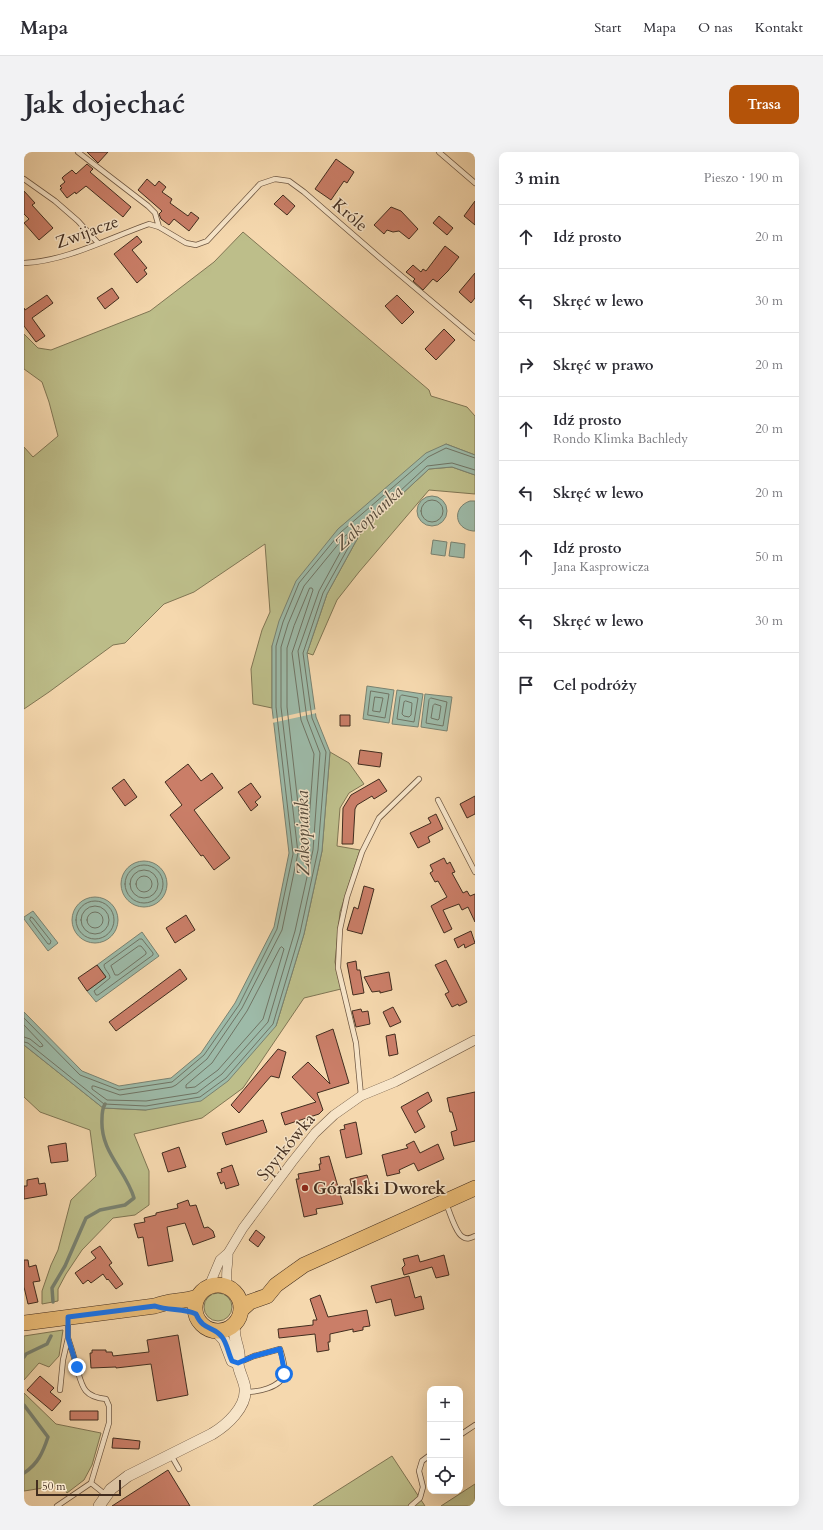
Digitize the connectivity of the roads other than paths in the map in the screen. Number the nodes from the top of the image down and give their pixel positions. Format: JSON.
{"nodes":[{"id":1,"x":78,"y":152,"type":"edge"},
{"id":2,"x":439,"y":152,"type":"edge"},
{"id":3,"x":24,"y":178,"type":"edge"},
{"id":4,"x":475,"y":183,"type":"edge"},
{"id":5,"x":159,"y":227,"type":"junction"},
{"id":6,"x":98,"y":243,"type":"junction"},
{"id":7,"x":24,"y":263,"type":"edge"},
{"id":8,"x":475,"y":338,"type":"edge"},
{"id":9,"x":419,"y":779,"type":"dead end"},
{"id":10,"x":438,"y":800,"type":"dead end"},
{"id":11,"x":475,"y":872,"type":"edge"},
{"id":12,"x":475,"y":1040,"type":"edge"},
{"id":13,"x":361,"y":1096,"type":"junction"},
{"id":14,"x":475,"y":1188,"type":"edge"},
{"id":15,"x":446,"y":1201,"type":"junction"},
{"id":16,"x":475,"y":1236,"type":"edge"},
{"id":17,"x":228,"y":1253,"type":"junction"},
{"id":18,"x":276,"y":1285,"type":"junction"},
{"id":19,"x":209,"y":1286,"type":"junction"},
{"id":20,"x":232,"y":1289,"type":"junction"},
{"id":21,"x":197,"y":1298,"type":"junction"},
{"id":22,"x":155,"y":1306,"type":"junction"},
{"id":23,"x":242,"y":1310,"type":"junction"},
{"id":24,"x":196,"y":1314,"type":"junction"},
{"id":25,"x":68,"y":1317,"type":"junction"},
{"id":26,"x":24,"y":1323,"type":"edge"},
{"id":27,"x":235,"y":1324,"type":"junction"},
{"id":28,"x":216,"y":1331,"type":"junction"},
{"id":29,"x":68,"y":1338,"type":"junction"},
{"id":30,"x":238,"y":1363,"type":"junction"},
{"id":31,"x":60,"y":1390,"type":"dead end"},
{"id":32,"x":245,"y":1392,"type":"junction"},
{"id":33,"x":475,"y":1425,"type":"edge"},
{"id":34,"x":463,"y":1433,"type":"edge"},
{"id":35,"x":171,"y":1455,"type":"junction"},
{"id":36,"x":427,"y":1457,"type":"edge"},
{"id":37,"x":179,"y":1469,"type":"dead end"},
{"id":38,"x":90,"y":1483,"type":"junction"},
{"id":39,"x":106,"y":1495,"type":"junction"},
{"id":40,"x":57,"y":1506,"type":"edge"},
{"id":41,"x":98,"y":1506,"type":"edge"},
{"id":42,"x":411,"y":1506,"type":"edge"}],
"edges":[{"from":1,"to":5,"type":"lane","name":"Zwijacze"},
{"from":2,"to":4,"type":"lane"},
{"from":3,"to":6,"type":"lane"},
{"from":5,"to":6,"type":"lane","name":"Zwijacze"},
{"from":5,"to":8,"type":"lane","name":"Króle"},
{"from":6,"to":7,"type":"lane","name":"Zwijacze"},
{"from":9,"to":13,"type":"lane"},
{"from":10,"to":11,"type":"lane"},
{"from":12,"to":13,"type":"street","name":"Spyrkówka"},
{"from":13,"to":17,"type":"street","name":"Spyrkówka"},
{"from":14,"to":15,"type":"main road"},
{"from":15,"to":16,"type":"lane"},
{"from":15,"to":18,"type":"main road"},
{"from":17,"to":19,"type":"street","name":"Spyrkówka"},
{"from":17,"to":20,"type":"street","name":"Spyrkówka"},
{"from":18,"to":20,"type":"main road"},
{"from":18,"to":23,"type":"main road"},
{"from":19,"to":20,"type":"main road"},
{"from":19,"to":21,"type":"main road"},
{"from":20,"to":23,"type":"main road"},
{"from":21,"to":22,"type":"main road"},
{"from":21,"to":24,"type":"main road"},
{"from":22,"to":24,"type":"main road"},
{"from":22,"to":25,"type":"main road"},
{"from":23,"to":27,"type":"main road"},
{"from":24,"to":28,"type":"main road"},
{"from":25,"to":26,"type":"main road"},
{"from":25,"to":29,"type":"lane"},
{"from":27,"to":28,"type":"main road"},
{"from":27,"to":30,"type":"street"},
{"from":28,"to":30,"type":"street"},
{"from":29,"to":31,"type":"lane"},
{"from":29,"to":38,"type":"lane"},
{"from":30,"to":32,"type":"street"},
{"from":30,"to":32,"type":"lane"},
{"from":32,"to":35,"type":"street"},
{"from":33,"to":34,"type":"lane"},
{"from":35,"to":37,"type":"lane"},
{"from":35,"to":39,"type":"street"},
{"from":36,"to":42,"type":"lane"},
{"from":38,"to":39,"type":"lane"},
{"from":38,"to":40,"type":"lane"},
{"from":39,"to":41,"type":"street"}]}
